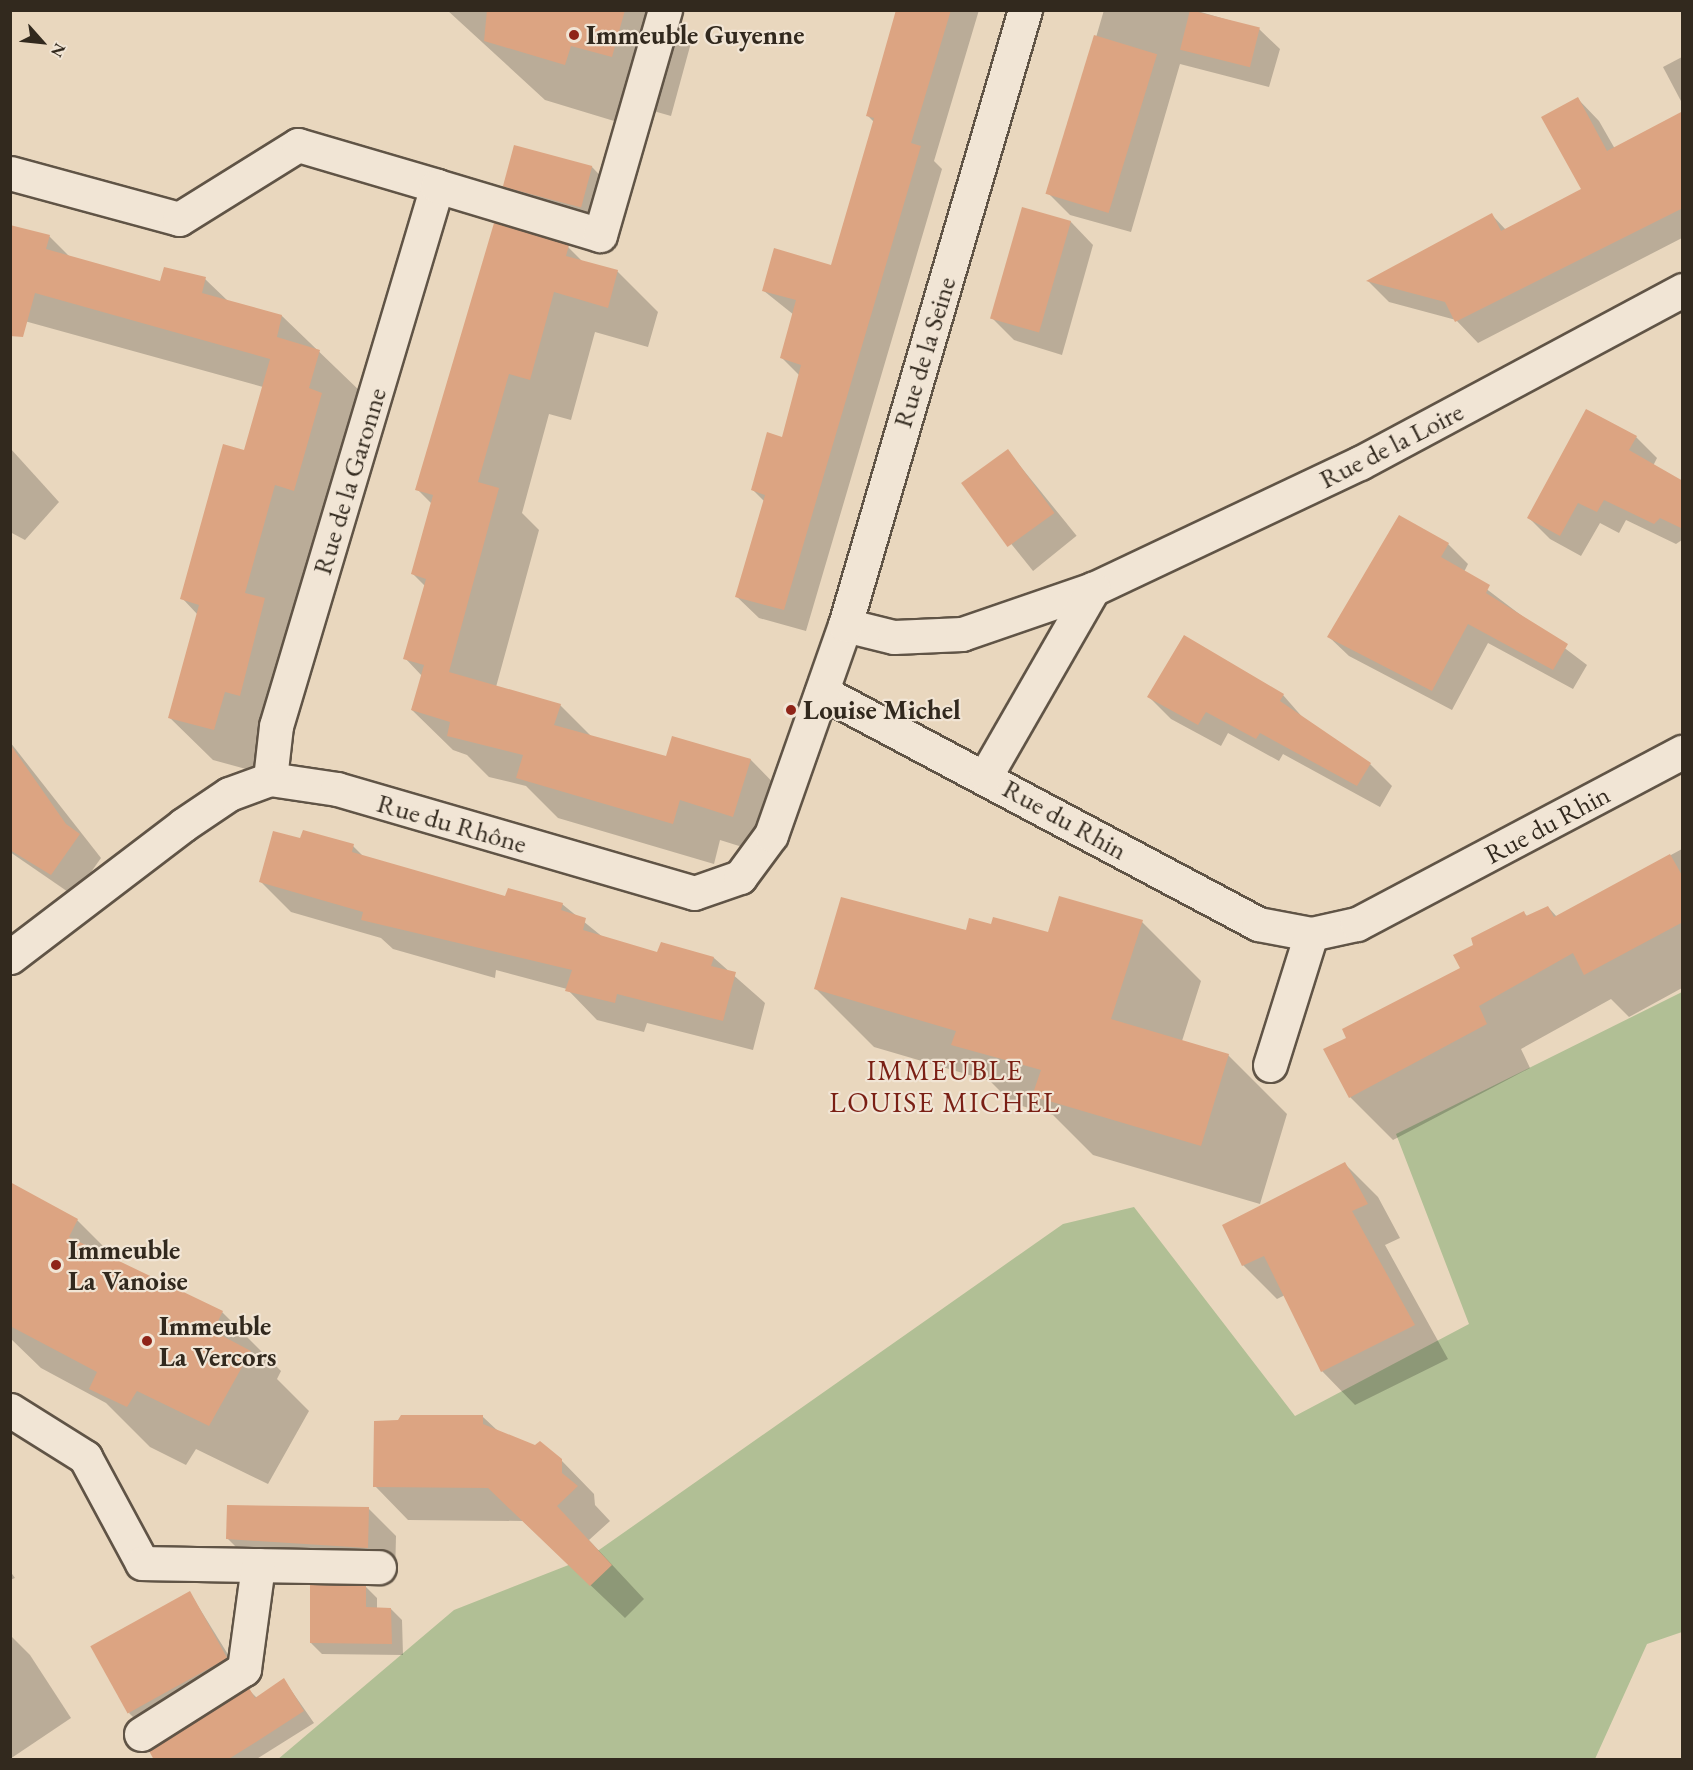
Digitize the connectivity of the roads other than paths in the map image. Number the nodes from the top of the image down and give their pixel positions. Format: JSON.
{"nodes":[{"id":1,"x":665,"y":10,"type":"edge"},
{"id":2,"x":1026,"y":10,"type":"edge"},
{"id":3,"x":10,"y":173,"type":"edge"},
{"id":4,"x":437,"y":186,"type":"junction"},
{"id":5,"x":1683,"y":290,"type":"edge"},
{"id":6,"x":1093,"y":589,"type":"junction"},
{"id":7,"x":845,"y":624,"type":"junction"},
{"id":8,"x":822,"y":692,"type":"junction"},
{"id":9,"x":1683,"y":752,"type":"edge"},
{"id":10,"x":986,"y":776,"type":"junction"},
{"id":11,"x":270,"y":778,"type":"junction"},
{"id":12,"x":1311,"y":934,"type":"junction"},
{"id":13,"x":12,"y":951,"type":"edge"},
{"id":14,"x":1270,"y":1065,"type":"dead end"},
{"id":15,"x":10,"y":1410,"type":"edge"},
{"id":16,"x":258,"y":1565,"type":"junction"},
{"id":17,"x":379,"y":1567,"type":"dead end"},
{"id":18,"x":141,"y":1734,"type":"dead end"}],
"edges":[{"from":1,"to":4,"type":"street"},
{"from":2,"to":7,"type":"street","name":"Rue de la Seine"},
{"from":3,"to":4,"type":"street"},
{"from":4,"to":11,"type":"street","name":"Rue de la Garonne"},
{"from":5,"to":6,"type":"street","name":"Rue de la Loire"},
{"from":6,"to":7,"type":"street","name":"Rue de la Loire"},
{"from":6,"to":10,"type":"street"},
{"from":7,"to":8,"type":"street","name":"Rue de la Seine"},
{"from":8,"to":10,"type":"street","name":"Rue du Rhin"},
{"from":8,"to":11,"type":"street","name":"Rue du Rhône"},
{"from":9,"to":12,"type":"street","name":"Rue du Rhin"},
{"from":10,"to":12,"type":"street","name":"Rue du Rhin"},
{"from":11,"to":13,"type":"street","name":"Rue du Rhône"},
{"from":12,"to":14,"type":"street"},
{"from":15,"to":16,"type":"street"},
{"from":16,"to":17,"type":"street"},
{"from":16,"to":18,"type":"street"}]}
